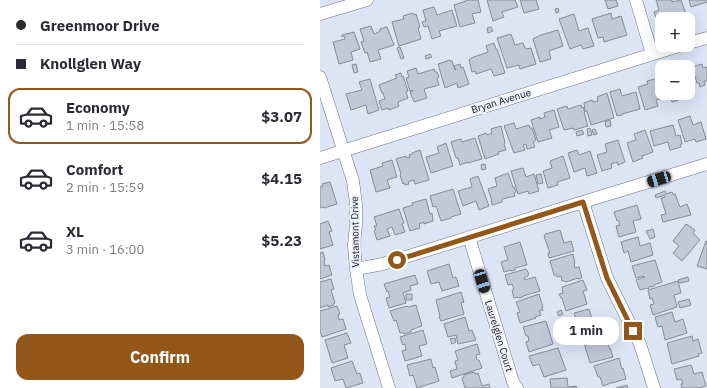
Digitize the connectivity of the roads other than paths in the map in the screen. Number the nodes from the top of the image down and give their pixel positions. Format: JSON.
{"nodes":[{"id":1,"x":367,"y":0,"type":"edge"},
{"id":2,"x":636,"y":0,"type":"edge"},
{"id":3,"x":320,"y":14,"type":"edge"},
{"id":4,"x":707,"y":38,"type":"edge"},
{"id":5,"x":695,"y":41,"type":"edge"},
{"id":6,"x":659,"y":52,"type":"edge"},
{"id":7,"x":652,"y":54,"type":"junction"},
{"id":8,"x":320,"y":77,"type":"edge"},
{"id":9,"x":343,"y":150,"type":"junction"},
{"id":10,"x":320,"y":158,"type":"edge"},
{"id":11,"x":706,"y":168,"type":"edge"},
{"id":12,"x":583,"y":202,"type":"junction"},
{"id":13,"x":469,"y":238,"type":"junction"},
{"id":14,"x":356,"y":269,"type":"junction"},
{"id":15,"x":389,"y":388,"type":"edge"},
{"id":16,"x":517,"y":388,"type":"edge"},
{"id":17,"x":654,"y":388,"type":"edge"}],
"edges":[{"from":1,"to":3,"type":"street"},
{"from":2,"to":7,"type":"street"},
{"from":4,"to":5,"type":"street"},
{"from":6,"to":7,"type":"street","name":"Bryan Avenue"},
{"from":7,"to":9,"type":"street","name":"Bryan Avenue"},
{"from":8,"to":9,"type":"street","name":"Vistamont Drive"},
{"from":9,"to":10,"type":"street","name":"Bryan Avenue"},
{"from":9,"to":14,"type":"street","name":"Vistamont Drive"},
{"from":11,"to":12,"type":"street"},
{"from":12,"to":13,"type":"street"},
{"from":12,"to":17,"type":"street"},
{"from":13,"to":14,"type":"street"},
{"from":13,"to":16,"type":"street","name":"Laurelglen Court"},
{"from":14,"to":15,"type":"street","name":"Vistamont Drive"}]}
